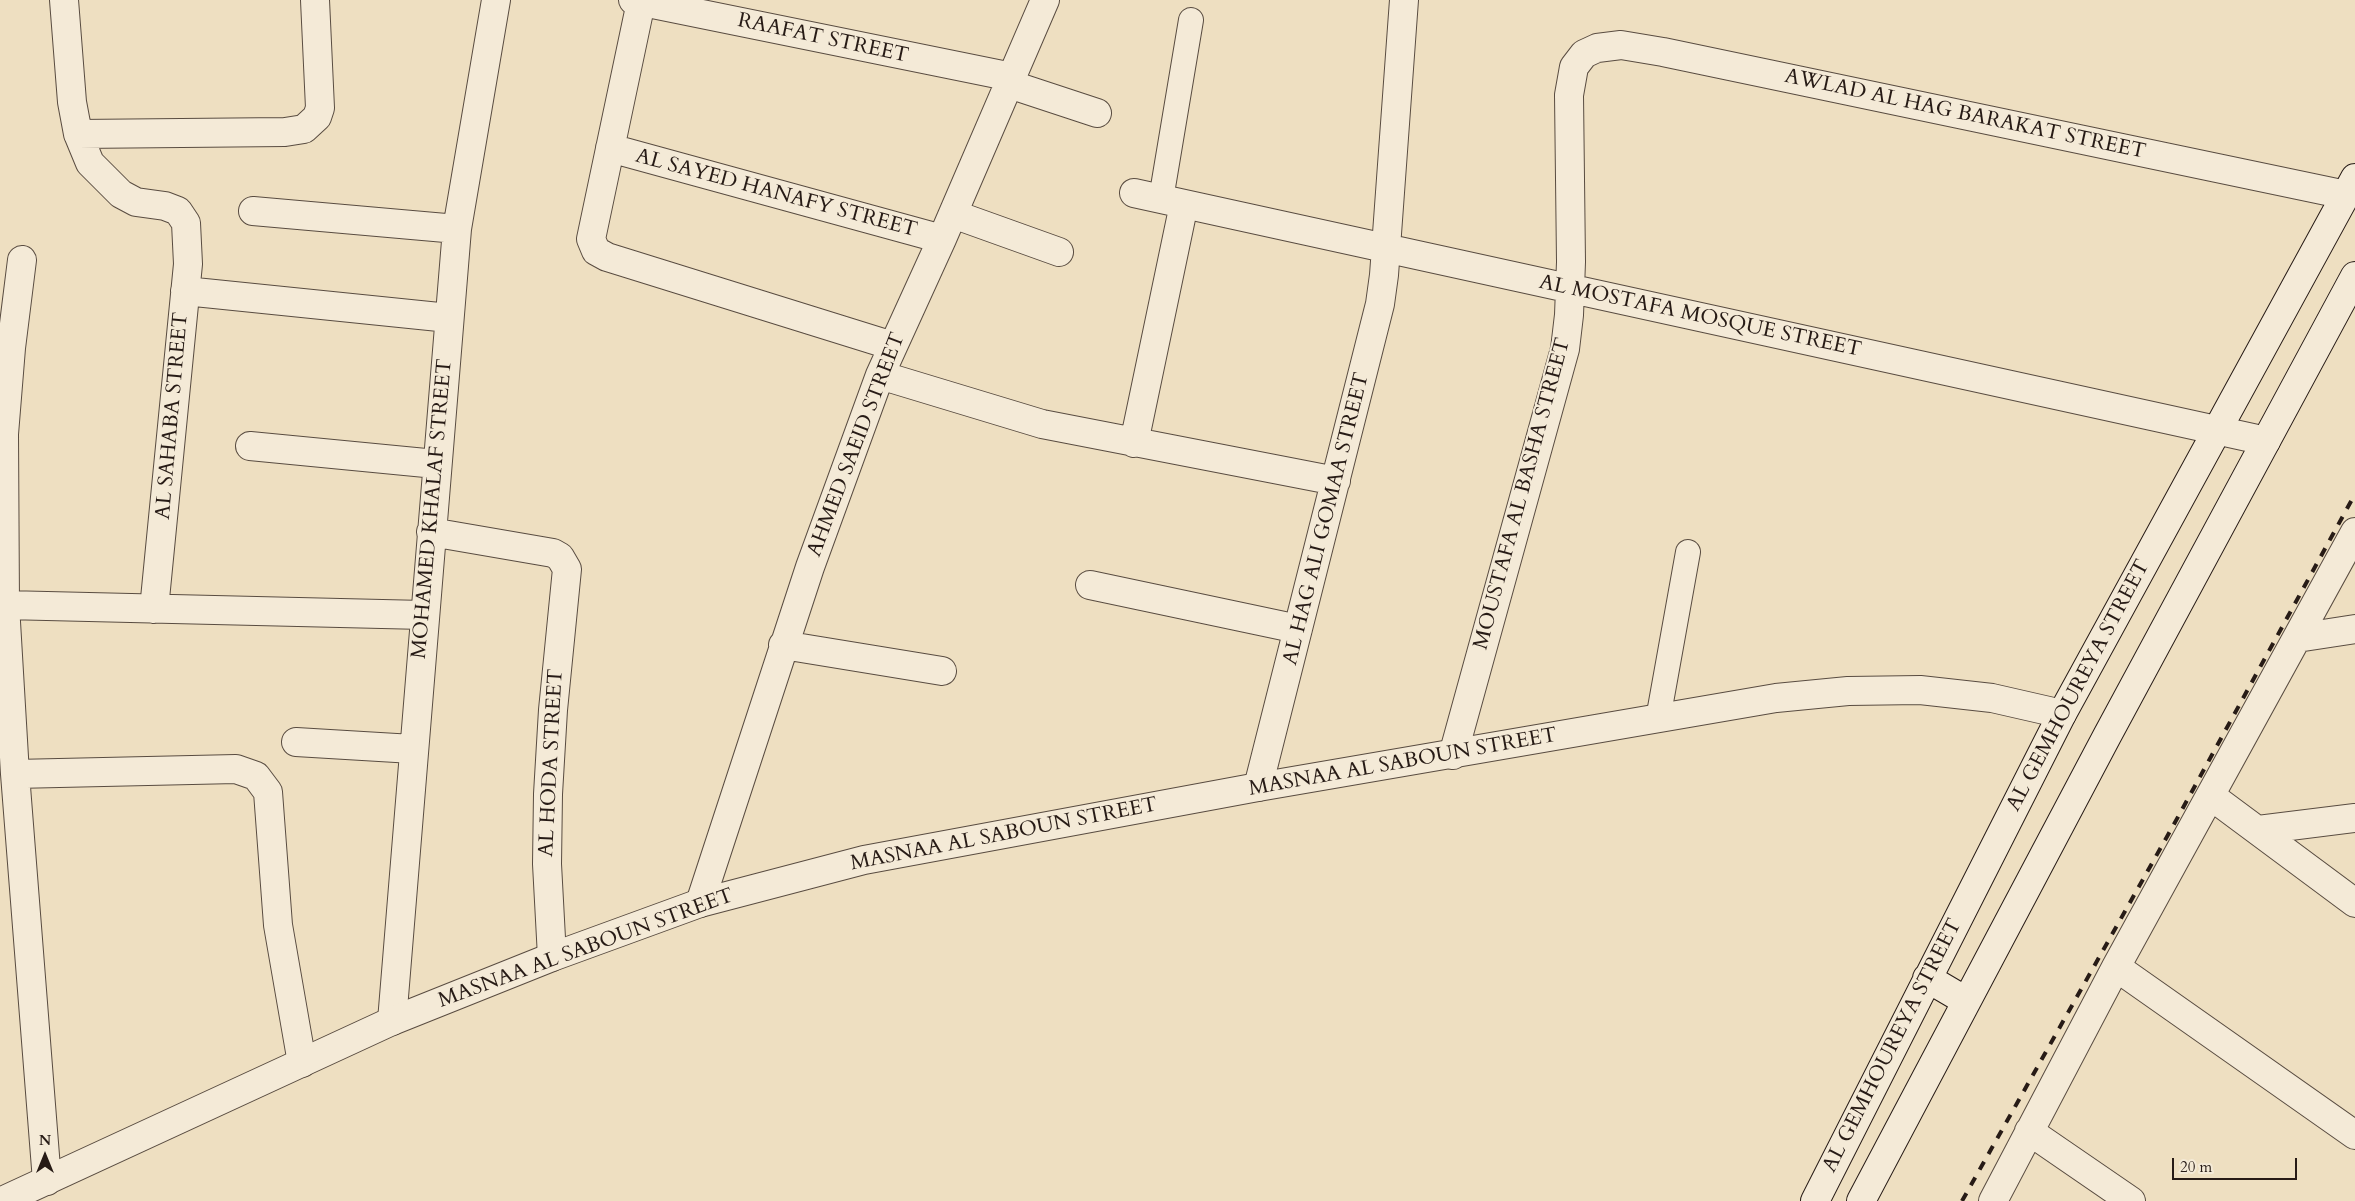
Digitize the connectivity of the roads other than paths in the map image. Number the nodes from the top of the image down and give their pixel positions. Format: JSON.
{"nodes":[{"id":1,"x":64,"y":0,"type":"edge"},
{"id":2,"x":315,"y":0,"type":"edge"},
{"id":3,"x":496,"y":0,"type":"edge"},
{"id":4,"x":1046,"y":0,"type":"edge"},
{"id":5,"x":1404,"y":0,"type":"edge"},
{"id":6,"x":637,"y":1,"type":"edge"},
{"id":7,"x":1191,"y":20,"type":"dead end"},
{"id":8,"x":1584,"y":54,"type":"joint"},
{"id":9,"x":1011,"y":80,"type":"junction"},
{"id":10,"x":1097,"y":113,"type":"dead end"},
{"id":11,"x":78,"y":134,"type":"junction"},
{"id":12,"x":610,"y":148,"type":"junction"},
{"id":13,"x":2350,"y":187,"type":"edge"},
{"id":14,"x":1134,"y":193,"type":"dead end"},
{"id":15,"x":1173,"y":201,"type":"junction"},
{"id":16,"x":253,"y":211,"type":"dead end"},
{"id":17,"x":953,"y":214,"type":"junction"},
{"id":18,"x":457,"y":229,"type":"junction"},
{"id":19,"x":942,"y":239,"type":"junction"},
{"id":20,"x":1386,"y":248,"type":"junction"},
{"id":21,"x":1059,"y":252,"type":"dead end"},
{"id":22,"x":22,"y":260,"type":"dead end"},
{"id":23,"x":2355,"y":276,"type":"edge"},
{"id":24,"x":1570,"y":288,"type":"junction"},
{"id":25,"x":185,"y":290,"type":"junction"},
{"id":26,"x":449,"y":318,"type":"junction"},
{"id":27,"x":893,"y":346,"type":"junction"},
{"id":28,"x":880,"y":375,"type":"junction"},
{"id":29,"x":2218,"y":430,"type":"junction"},
{"id":30,"x":2266,"y":441,"type":"junction"},
{"id":31,"x":1134,"y":443,"type":"junction"},
{"id":32,"x":250,"y":446,"type":"dead end"},
{"id":33,"x":436,"y":464,"type":"junction"},
{"id":34,"x":1336,"y":481,"type":"junction"},
{"id":35,"x":431,"y":532,"type":"junction"},
{"id":36,"x":2355,"y":532,"type":"edge"},
{"id":37,"x":1688,"y":552,"type":"dead end"},
{"id":38,"x":1090,"y":585,"type":"dead end"},
{"id":39,"x":5,"y":605,"type":"junction"},
{"id":40,"x":154,"y":609,"type":"junction"},
{"id":41,"x":424,"y":615,"type":"junction"},
{"id":42,"x":2355,"y":628,"type":"edge"},
{"id":43,"x":1298,"y":629,"type":"junction"},
{"id":44,"x":2297,"y":638,"type":"junction"},
{"id":45,"x":784,"y":645,"type":"junction"},
{"id":46,"x":942,"y":671,"type":"dead end"},
{"id":47,"x":2062,"y":714,"type":"junction"},
{"id":48,"x":1658,"y":719,"type":"junction"},
{"id":49,"x":296,"y":742,"type":"dead end"},
{"id":50,"x":413,"y":749,"type":"junction"},
{"id":51,"x":1453,"y":755,"type":"junction"},
{"id":52,"x":15,"y":774,"type":"junction"},
{"id":53,"x":1258,"y":787,"type":"junction"},
{"id":54,"x":2211,"y":796,"type":"junction"},
{"id":55,"x":2355,"y":818,"type":"edge"},
{"id":56,"x":10,"y":830,"type":"edge"},
{"id":57,"x":2258,"y":830,"type":"junction"},
{"id":58,"x":700,"y":903,"type":"junction"},
{"id":59,"x":2355,"y":903,"type":"edge"},
{"id":60,"x":552,"y":957,"type":"junction"},
{"id":61,"x":2116,"y":967,"type":"junction"},
{"id":62,"x":1927,"y":978,"type":"junction"},
{"id":63,"x":1966,"y":1001,"type":"junction"},
{"id":64,"x":392,"y":1021,"type":"junction"},
{"id":65,"x":302,"y":1062,"type":"junction"},
{"id":66,"x":2029,"y":1131,"type":"junction"},
{"id":67,"x":2355,"y":1135,"type":"edge"},
{"id":68,"x":47,"y":1181,"type":"junction"},
{"id":69,"x":2,"y":1201,"type":"edge"},
{"id":70,"x":1815,"y":1201,"type":"edge"},
{"id":71,"x":1861,"y":1201,"type":"edge"},
{"id":72,"x":1993,"y":1201,"type":"edge"},
{"id":73,"x":2131,"y":1201,"type":"edge"}],
"edges":[{"from":1,"to":11,"type":"street"},
{"from":2,"to":11,"type":"street"},
{"from":3,"to":18,"type":"street","name":"MOHAMED KHALAF STREET"},
{"from":4,"to":9,"type":"street","name":"AHMED SAEID STREET"},
{"from":5,"to":20,"type":"street","name":"AL HAG ALI GOMAA STREET"},
{"from":6,"to":9,"type":"street","name":"RAAFAT STREET"},
{"from":6,"to":12,"type":"street"},
{"from":7,"to":15,"type":"lane"},
{"from":8,"to":13,"type":"street","name":"AWLAD AL HAG BARAKAT STREET"},
{"from":8,"to":24,"type":"street","name":"MOUSTAFA AL BASHA STREET"},
{"from":9,"to":10,"type":"street","name":"RAAFAT STREET"},
{"from":9,"to":17,"type":"street","name":"AHMED SAEID STREET"},
{"from":11,"to":25,"type":"street","name":"AL SAHABA STREET"},
{"from":12,"to":19,"type":"street","name":"AL SAYED HANAFY STREET"},
{"from":12,"to":27,"type":"street"},
{"from":13,"to":29,"type":"street","name":"AL GEMHOUREYA STREET"},
{"from":14,"to":15,"type":"street","name":"AL MOSTAFA MOSQUE STREET"},
{"from":15,"to":20,"type":"street","name":"AL MOSTAFA MOSQUE STREET"},
{"from":15,"to":31,"type":"street"},
{"from":16,"to":18,"type":"street"},
{"from":17,"to":19,"type":"street","name":"AHMED SAEID STREET"},
{"from":17,"to":21,"type":"street"},
{"from":18,"to":26,"type":"street","name":"MOHAMED KHALAF STREET"},
{"from":19,"to":27,"type":"street","name":"AHMED SAEID STREET"},
{"from":20,"to":24,"type":"street","name":"AL MOSTAFA MOSQUE STREET"},
{"from":20,"to":34,"type":"street","name":"AL HAG ALI GOMAA STREET"},
{"from":22,"to":39,"type":"street"},
{"from":23,"to":30,"type":"street","name":"AL GEMHOUREYA STREET"},
{"from":24,"to":29,"type":"street","name":"AL MOSTAFA MOSQUE STREET"},
{"from":24,"to":51,"type":"street","name":"MOUSTAFA AL BASHA STREET"},
{"from":25,"to":26,"type":"street"},
{"from":25,"to":40,"type":"street","name":"AL SAHABA STREET"},
{"from":26,"to":33,"type":"street","name":"MOHAMED KHALAF STREET"},
{"from":27,"to":28,"type":"street","name":"AHMED SAEID STREET"},
{"from":28,"to":31,"type":"street"},
{"from":28,"to":45,"type":"street","name":"AHMED SAEID STREET"},
{"from":29,"to":30,"type":"street","name":"AL MOSTAFA MOSQUE STREET"},
{"from":29,"to":47,"type":"street","name":"AL GEMHOUREYA STREET"},
{"from":30,"to":63,"type":"street","name":"AL GEMHOUREYA STREET"},
{"from":31,"to":34,"type":"street"},
{"from":32,"to":33,"type":"street"},
{"from":33,"to":35,"type":"street","name":"MOHAMED KHALAF STREET"},
{"from":34,"to":43,"type":"street","name":"AL HAG ALI GOMAA STREET"},
{"from":35,"to":41,"type":"street","name":"MOHAMED KHALAF STREET"},
{"from":35,"to":60,"type":"street","name":"AL HODA STREET"},
{"from":36,"to":44,"type":"street"},
{"from":37,"to":48,"type":"lane"},
{"from":38,"to":43,"type":"street"},
{"from":39,"to":40,"type":"street"},
{"from":39,"to":52,"type":"street"},
{"from":40,"to":41,"type":"street"},
{"from":41,"to":50,"type":"street","name":"MOHAMED KHALAF STREET"},
{"from":42,"to":44,"type":"street"},
{"from":43,"to":53,"type":"street","name":"AL HAG ALI GOMAA STREET"},
{"from":44,"to":54,"type":"street"},
{"from":45,"to":46,"type":"street"},
{"from":45,"to":58,"type":"street","name":"AHMED SAEID STREET"},
{"from":47,"to":48,"type":"street","name":"MASNAA AL SABOUN STREET"},
{"from":47,"to":62,"type":"street","name":"AL GEMHOUREYA STREET"},
{"from":48,"to":51,"type":"street","name":"MASNAA AL SABOUN STREET"},
{"from":49,"to":50,"type":"street"},
{"from":50,"to":64,"type":"street","name":"MOHAMED KHALAF STREET"},
{"from":51,"to":53,"type":"street","name":"MASNAA AL SABOUN STREET"},
{"from":52,"to":56,"type":"street"},
{"from":52,"to":65,"type":"street"},
{"from":53,"to":58,"type":"street","name":"MASNAA AL SABOUN STREET"},
{"from":54,"to":57,"type":"street"},
{"from":54,"to":61,"type":"street"},
{"from":55,"to":57,"type":"street"},
{"from":56,"to":68,"type":"street"},
{"from":57,"to":59,"type":"street"},
{"from":58,"to":60,"type":"street","name":"MASNAA AL SABOUN STREET"},
{"from":60,"to":64,"type":"street","name":"MASNAA AL SABOUN STREET"},
{"from":61,"to":66,"type":"street"},
{"from":61,"to":67,"type":"street"},
{"from":62,"to":63,"type":"street"},
{"from":62,"to":70,"type":"street","name":"AL GEMHOUREYA STREET"},
{"from":63,"to":71,"type":"street","name":"AL GEMHOUREYA STREET"},
{"from":64,"to":65,"type":"street","name":"MASNAA AL SABOUN STREET"},
{"from":65,"to":68,"type":"street","name":"MASNAA AL SABOUN STREET"},
{"from":66,"to":72,"type":"street"},
{"from":66,"to":73,"type":"street"},
{"from":68,"to":69,"type":"street","name":"MASNAA AL SABOUN STREET"}]}
